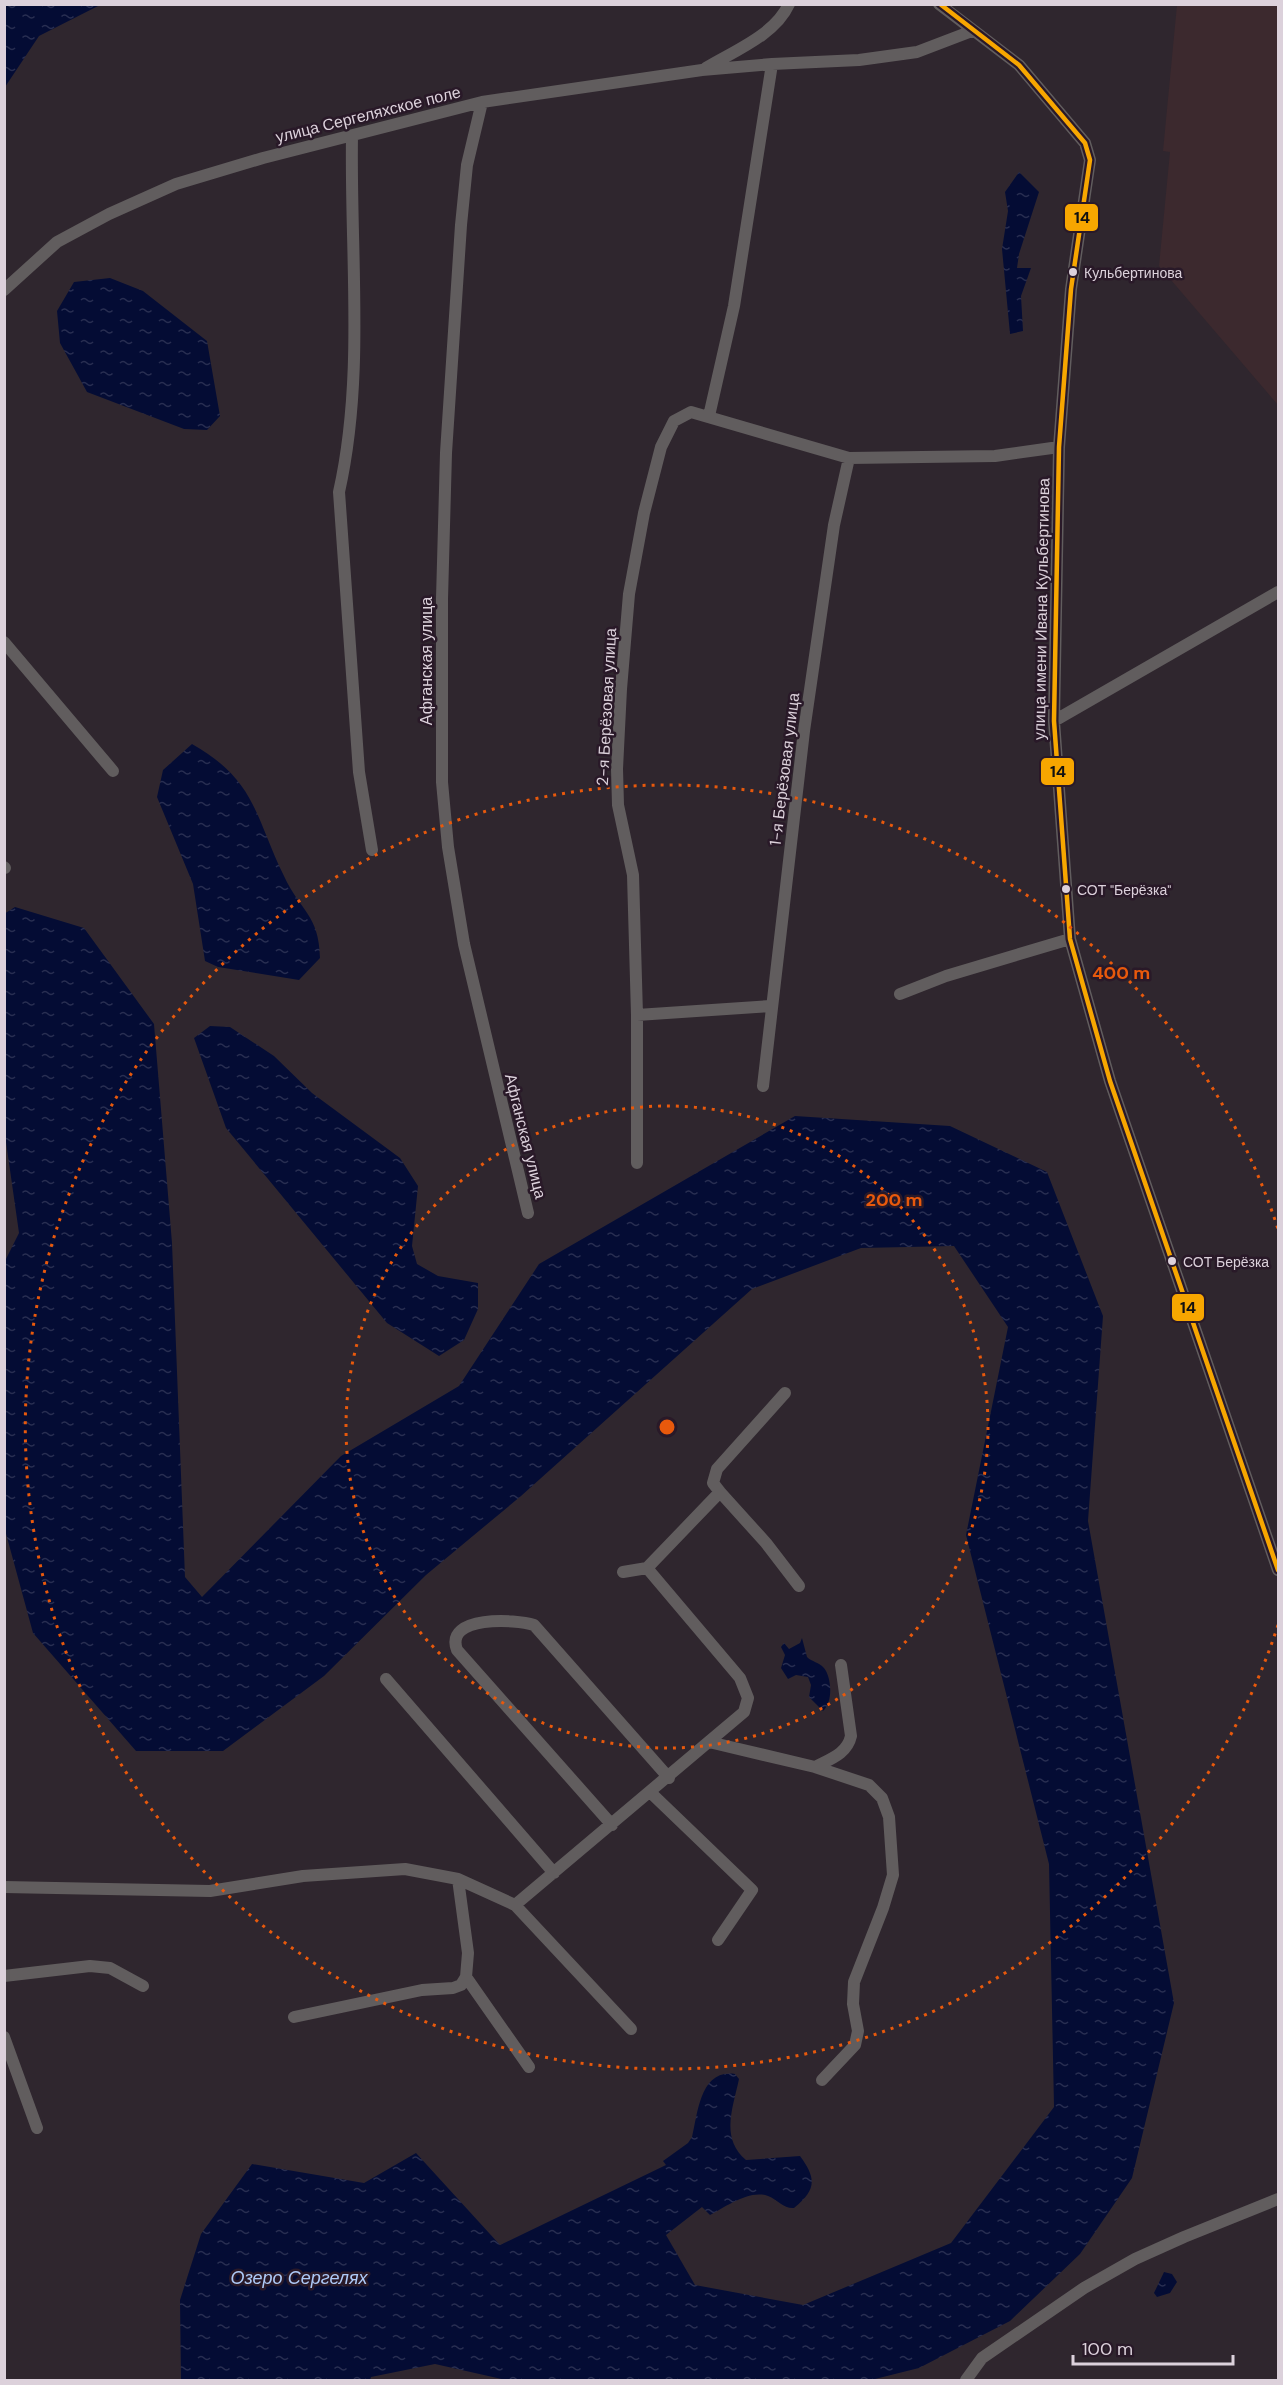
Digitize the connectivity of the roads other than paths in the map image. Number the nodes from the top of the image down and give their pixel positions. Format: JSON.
{"nodes":[{"id":1,"x":789,"y":4,"type":"edge"},
{"id":2,"x":939,"y":4,"type":"edge"},
{"id":3,"x":972,"y":31,"type":"junction"},
{"id":4,"x":772,"y":64,"type":"junction"},
{"id":5,"x":702,"y":70,"type":"junction"},
{"id":6,"x":482,"y":102,"type":"junction"},
{"id":7,"x":352,"y":136,"type":"junction"},
{"id":8,"x":4,"y":290,"type":"edge"},
{"id":9,"x":709,"y":416,"type":"junction"},
{"id":10,"x":1059,"y":447,"type":"junction"},
{"id":11,"x":849,"y":458,"type":"junction"},
{"id":12,"x":1278,"y":592,"type":"edge"},
{"id":13,"x":4,"y":642,"type":"edge"},
{"id":14,"x":1054,"y":721,"type":"junction"},
{"id":15,"x":114,"y":771,"type":"dead end"},
{"id":16,"x":372,"y":850,"type":"dead end"},
{"id":17,"x":1070,"y":939,"type":"junction"},
{"id":18,"x":900,"y":994,"type":"dead end"},
{"id":19,"x":771,"y":1006,"type":"junction"},
{"id":20,"x":637,"y":1015,"type":"junction"},
{"id":21,"x":764,"y":1086,"type":"dead end"},
{"id":22,"x":637,"y":1163,"type":"dead end"},
{"id":23,"x":528,"y":1213,"type":"dead end"},
{"id":24,"x":785,"y":1393,"type":"dead end"},
{"id":25,"x":720,"y":1492,"type":"junction"},
{"id":26,"x":647,"y":1568,"type":"junction"},
{"id":27,"x":1278,"y":1570,"type":"edge"},
{"id":28,"x":622,"y":1572,"type":"dead end"},
{"id":29,"x":799,"y":1586,"type":"dead end"},
{"id":30,"x":842,"y":1665,"type":"dead end"},
{"id":31,"x":386,"y":1679,"type":"dead end"},
{"id":32,"x":709,"y":1742,"type":"junction"},
{"id":33,"x":815,"y":1767,"type":"junction"},
{"id":34,"x":669,"y":1778,"type":"junction"},
{"id":35,"x":650,"y":1792,"type":"junction"},
{"id":36,"x":612,"y":1825,"type":"junction"},
{"id":37,"x":554,"y":1873,"type":"junction"},
{"id":38,"x":458,"y":1879,"type":"junction"},
{"id":39,"x":4,"y":1887,"type":"edge"},
{"id":40,"x":514,"y":1905,"type":"junction"},
{"id":41,"x":718,"y":1940,"type":"dead end"},
{"id":42,"x":4,"y":1976,"type":"edge"},
{"id":43,"x":466,"y":1977,"type":"junction"},
{"id":44,"x":143,"y":1986,"type":"dead end"},
{"id":45,"x":294,"y":2017,"type":"dead end"},
{"id":46,"x":631,"y":2029,"type":"dead end"},
{"id":47,"x":4,"y":2037,"type":"edge"},
{"id":48,"x":529,"y":2067,"type":"dead end"},
{"id":49,"x":822,"y":2080,"type":"dead end"},
{"id":50,"x":37,"y":2128,"type":"dead end"},
{"id":51,"x":1278,"y":2199,"type":"edge"},
{"id":52,"x":966,"y":2380,"type":"edge"}],
"edges":[{"from":1,"to":5,"type":"street"},
{"from":2,"to":3,"type":"street","name":"улица имени Ивана Кульбертинова"},
{"from":3,"to":4,"type":"street","name":"улица Сергеляхское поле"},
{"from":3,"to":10,"type":"street","name":"улица имени Ивана Кульбертинова"},
{"from":4,"to":5,"type":"street","name":"улица Сергеляхское поле"},
{"from":4,"to":9,"type":"street"},
{"from":5,"to":6,"type":"street","name":"улица Сергеляхское поле"},
{"from":6,"to":7,"type":"street","name":"улица Сергеляхское поле"},
{"from":6,"to":23,"type":"street","name":"Афганская улица"},
{"from":7,"to":8,"type":"street","name":"улица Сергеляхское поле"},
{"from":7,"to":16,"type":"street"},
{"from":9,"to":11,"type":"street"},
{"from":9,"to":20,"type":"street","name":"2-я Берёзовая улица"},
{"from":10,"to":11,"type":"street"},
{"from":10,"to":14,"type":"street","name":"улица имени Ивана Кульбертинова"},
{"from":11,"to":19,"type":"street","name":"1-я Берёзовая улица"},
{"from":12,"to":14,"type":"street"},
{"from":13,"to":15,"type":"street"},
{"from":14,"to":17,"type":"street","name":"улица имени Ивана Кульбертинова"},
{"from":17,"to":18,"type":"street"},
{"from":17,"to":27,"type":"street","name":"улица имени Ивана Кульбертинова"},
{"from":19,"to":20,"type":"street"},
{"from":19,"to":21,"type":"street","name":"1-я Берёзовая улица"},
{"from":20,"to":22,"type":"street","name":"2-я Берёзовая улица"},
{"from":24,"to":25,"type":"street"},
{"from":25,"to":26,"type":"street"},
{"from":25,"to":29,"type":"street"},
{"from":26,"to":28,"type":"street"},
{"from":26,"to":32,"type":"street"},
{"from":30,"to":33,"type":"street"},
{"from":31,"to":37,"type":"street"},
{"from":32,"to":33,"type":"street"},
{"from":32,"to":34,"type":"street"},
{"from":33,"to":49,"type":"street"},
{"from":34,"to":35,"type":"street"},
{"from":34,"to":36,"type":"street"},
{"from":35,"to":36,"type":"street"},
{"from":35,"to":41,"type":"street"},
{"from":36,"to":37,"type":"street"},
{"from":37,"to":40,"type":"street"},
{"from":38,"to":39,"type":"street"},
{"from":38,"to":40,"type":"street"},
{"from":38,"to":43,"type":"street"},
{"from":40,"to":46,"type":"street"},
{"from":42,"to":44,"type":"street"},
{"from":43,"to":45,"type":"street"},
{"from":43,"to":48,"type":"street"},
{"from":47,"to":50,"type":"street"},
{"from":51,"to":52,"type":"street"}]}
